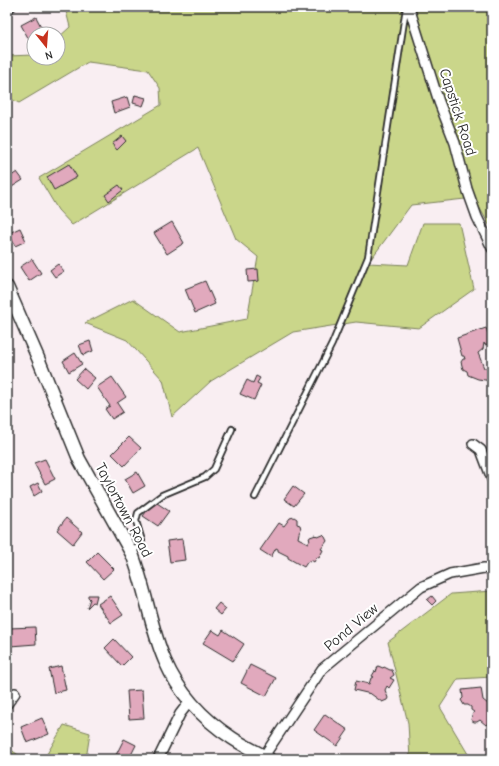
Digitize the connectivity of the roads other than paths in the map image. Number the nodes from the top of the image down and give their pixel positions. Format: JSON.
{"nodes":[{"id":1,"x":13,"y":7,"type":"edge"},
{"id":2,"x":408,"y":7,"type":"edge"},
{"id":3,"x":7,"y":13,"type":"edge"},
{"id":4,"x":492,"y":248,"type":"edge"},
{"id":5,"x":7,"y":287,"type":"edge"},
{"id":6,"x":232,"y":429,"type":"dead end"},
{"id":7,"x":472,"y":444,"type":"dead end"},
{"id":8,"x":492,"y":479,"type":"edge"},
{"id":9,"x":254,"y":497,"type":"dead end"},
{"id":10,"x":132,"y":554,"type":"junction"},
{"id":11,"x":492,"y":569,"type":"edge"},
{"id":12,"x":15,"y":694,"type":"dead end"},
{"id":13,"x":190,"y":701,"type":"junction"},
{"id":14,"x":7,"y":704,"type":"edge"},
{"id":15,"x":267,"y":758,"type":"edge"},
{"id":16,"x":158,"y":759,"type":"edge"}],
"edges":[{"from":1,"to":3,"type":"lane"},
{"from":2,"to":4,"type":"street","name":"Capstick Road"},
{"from":2,"to":9,"type":"lane"},
{"from":5,"to":10,"type":"street","name":"Taylortown Road"},
{"from":6,"to":10,"type":"lane"},
{"from":7,"to":8,"type":"street"},
{"from":10,"to":13,"type":"street","name":"Taylortown Road"},
{"from":11,"to":15,"type":"street","name":"Pond View"},
{"from":12,"to":14,"type":"street"},
{"from":13,"to":15,"type":"street","name":"Taylortown Road"},
{"from":13,"to":16,"type":"street"}]}
